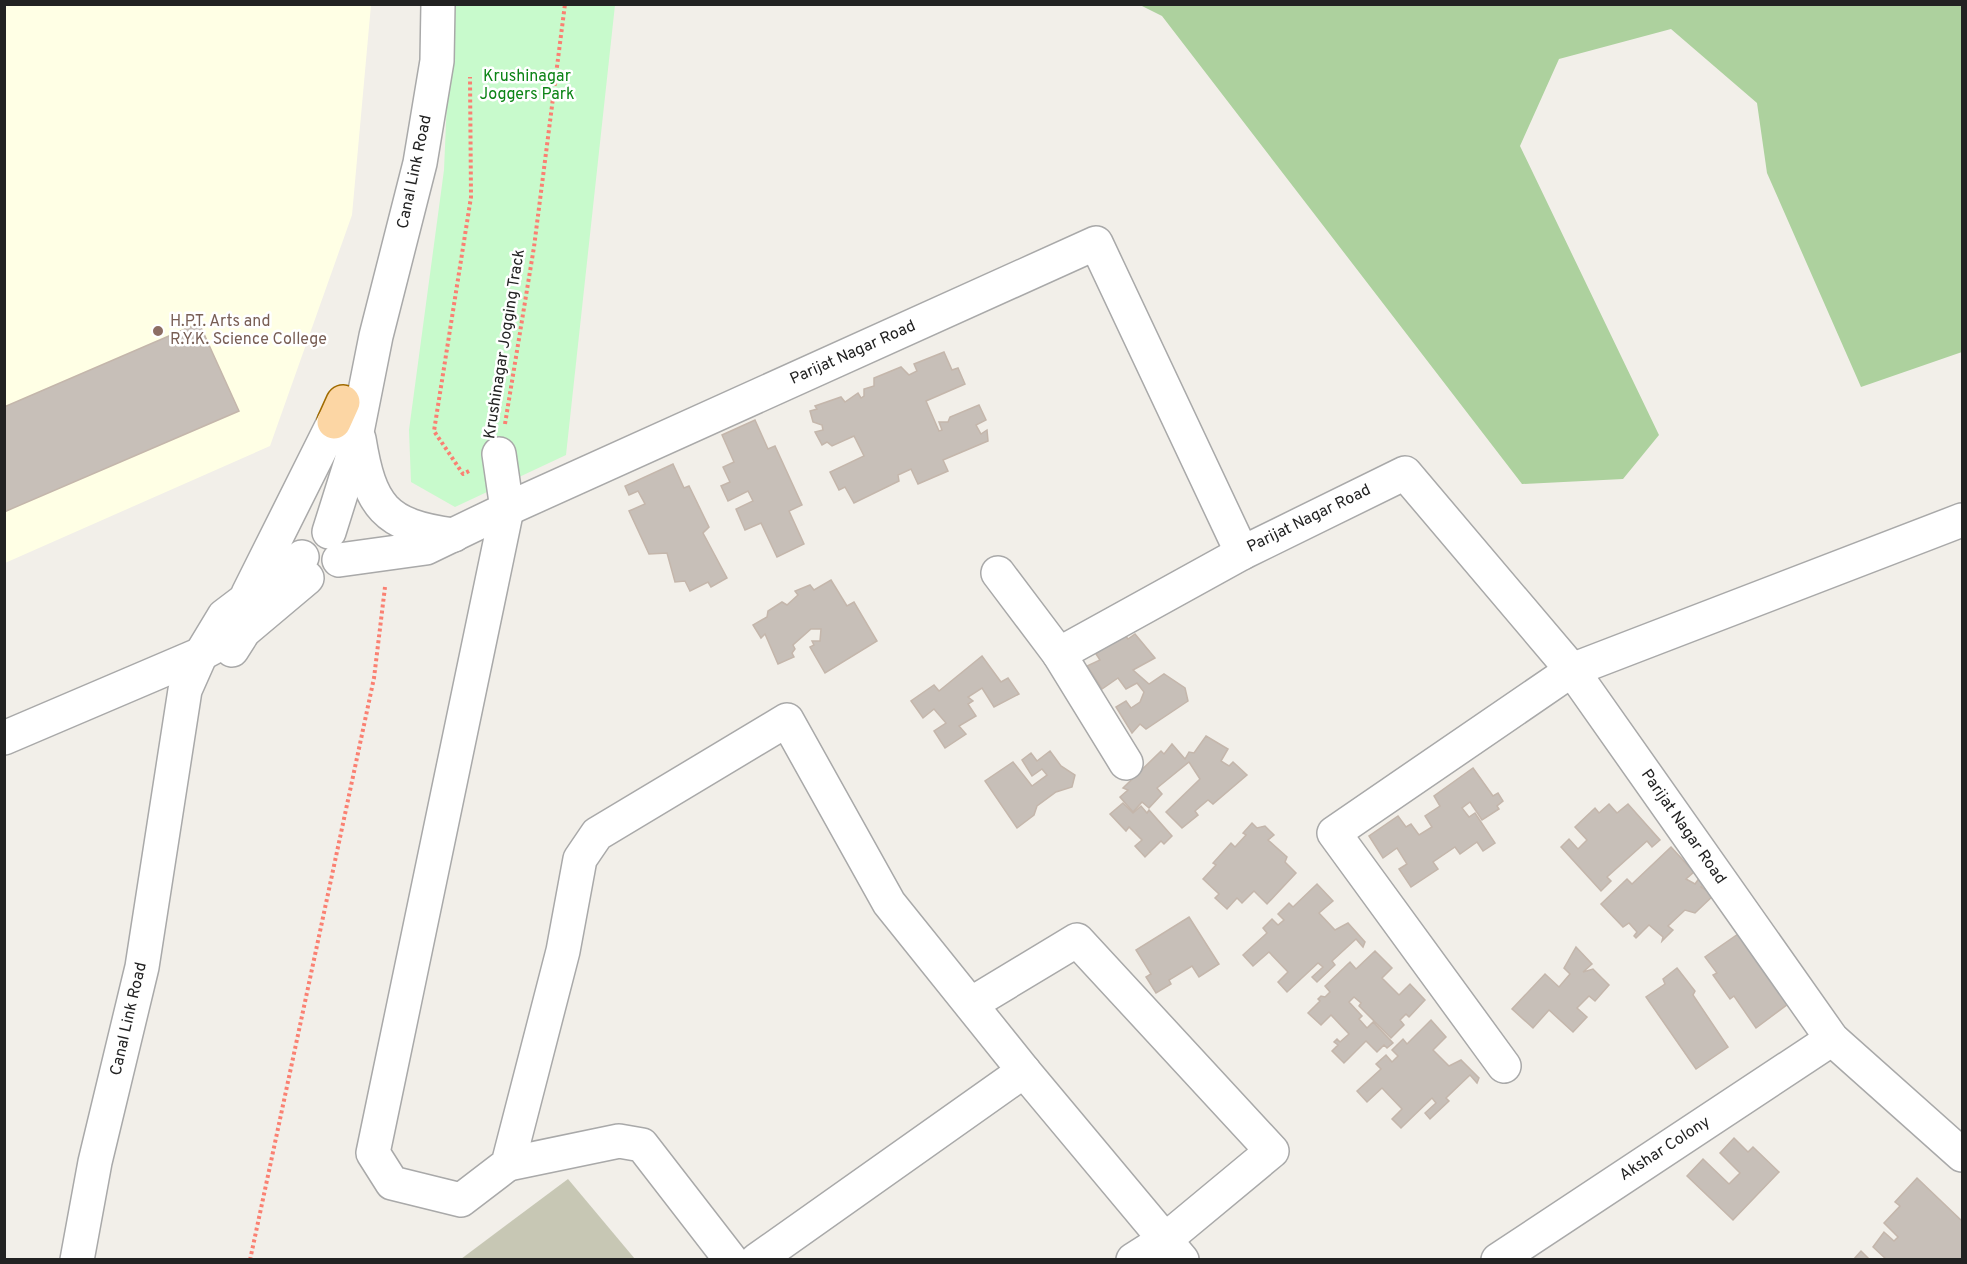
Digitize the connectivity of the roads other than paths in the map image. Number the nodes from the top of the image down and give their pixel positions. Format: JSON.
{"nodes":[{"id":1,"x":438,"y":4,"type":"edge"},
{"id":2,"x":345,"y":418,"type":"junction"},
{"id":3,"x":499,"y":454,"type":"road end"},
{"id":4,"x":507,"y":509,"type":"junction"},
{"id":5,"x":1962,"y":520,"type":"edge"},
{"id":6,"x":418,"y":531,"type":"junction"},
{"id":7,"x":456,"y":536,"type":"junction"},
{"id":8,"x":322,"y":549,"type":"junction"},
{"id":9,"x":1242,"y":553,"type":"junction"},
{"id":10,"x":998,"y":573,"type":"dead end"},
{"id":11,"x":238,"y":615,"type":"junction"},
{"id":12,"x":201,"y":654,"type":"junction"},
{"id":13,"x":1059,"y":654,"type":"junction"},
{"id":14,"x":1572,"y":670,"type":"junction"},
{"id":15,"x":142,"y":680,"type":"junction"},
{"id":16,"x":4,"y":738,"type":"edge"},
{"id":17,"x":1126,"y":763,"type":"dead end"},
{"id":18,"x":173,"y":777,"type":"junction"},
{"id":19,"x":970,"y":1004,"type":"junction"},
{"id":20,"x":1832,"y":1039,"type":"junction"},
{"id":21,"x":1504,"y":1066,"type":"dead end"},
{"id":22,"x":1024,"y":1071,"type":"junction"},
{"id":23,"x":1962,"y":1155,"type":"edge"},
{"id":24,"x":508,"y":1164,"type":"junction"},
{"id":25,"x":1174,"y":1250,"type":"edge"},
{"id":26,"x":77,"y":1260,"type":"edge"},
{"id":27,"x":731,"y":1260,"type":"edge"},
{"id":28,"x":757,"y":1260,"type":"edge"},
{"id":29,"x":1133,"y":1260,"type":"edge"},
{"id":30,"x":1498,"y":1260,"type":"edge"}],
"edges":[{"from":1,"to":2,"type":"street","name":"Canal Link Road"},
{"from":2,"to":6,"type":"street"},
{"from":2,"to":8,"type":"street"},
{"from":2,"to":11,"type":"street","name":"Canal Link Road"},
{"from":3,"to":4,"type":"street"},
{"from":4,"to":7,"type":"street"},
{"from":4,"to":9,"type":"street","name":"Parijat Nagar Road"},
{"from":4,"to":24,"type":"street"},
{"from":5,"to":14,"type":"street"},
{"from":6,"to":7,"type":"street"},
{"from":6,"to":8,"type":"street"},
{"from":7,"to":8,"type":"street"},
{"from":8,"to":11,"type":"street","name":"Canal Link Road"},
{"from":9,"to":13,"type":"street"},
{"from":9,"to":14,"type":"street","name":"Parijat Nagar Road"},
{"from":10,"to":13,"type":"street"},
{"from":11,"to":12,"type":"street","name":"Canal Link Road"},
{"from":11,"to":15,"type":"street"},
{"from":11,"to":18,"type":"street","name":"Canal Link Road"},
{"from":12,"to":15,"type":"street"},
{"from":12,"to":18,"type":"street","name":"Canal Link Road"},
{"from":13,"to":17,"type":"street"},
{"from":14,"to":20,"type":"street","name":"Parijat Nagar Road"},
{"from":14,"to":21,"type":"street"},
{"from":15,"to":16,"type":"street"},
{"from":18,"to":26,"type":"street","name":"Canal Link Road"},
{"from":19,"to":22,"type":"street"},
{"from":19,"to":24,"type":"street"},
{"from":19,"to":25,"type":"street"},
{"from":20,"to":23,"type":"street","name":"Parijat Nagar Road"},
{"from":20,"to":30,"type":"street","name":"Akshar Colony"},
{"from":22,"to":25,"type":"street"},
{"from":22,"to":28,"type":"street"},
{"from":24,"to":27,"type":"street"},
{"from":25,"to":29,"type":"street"}]}
